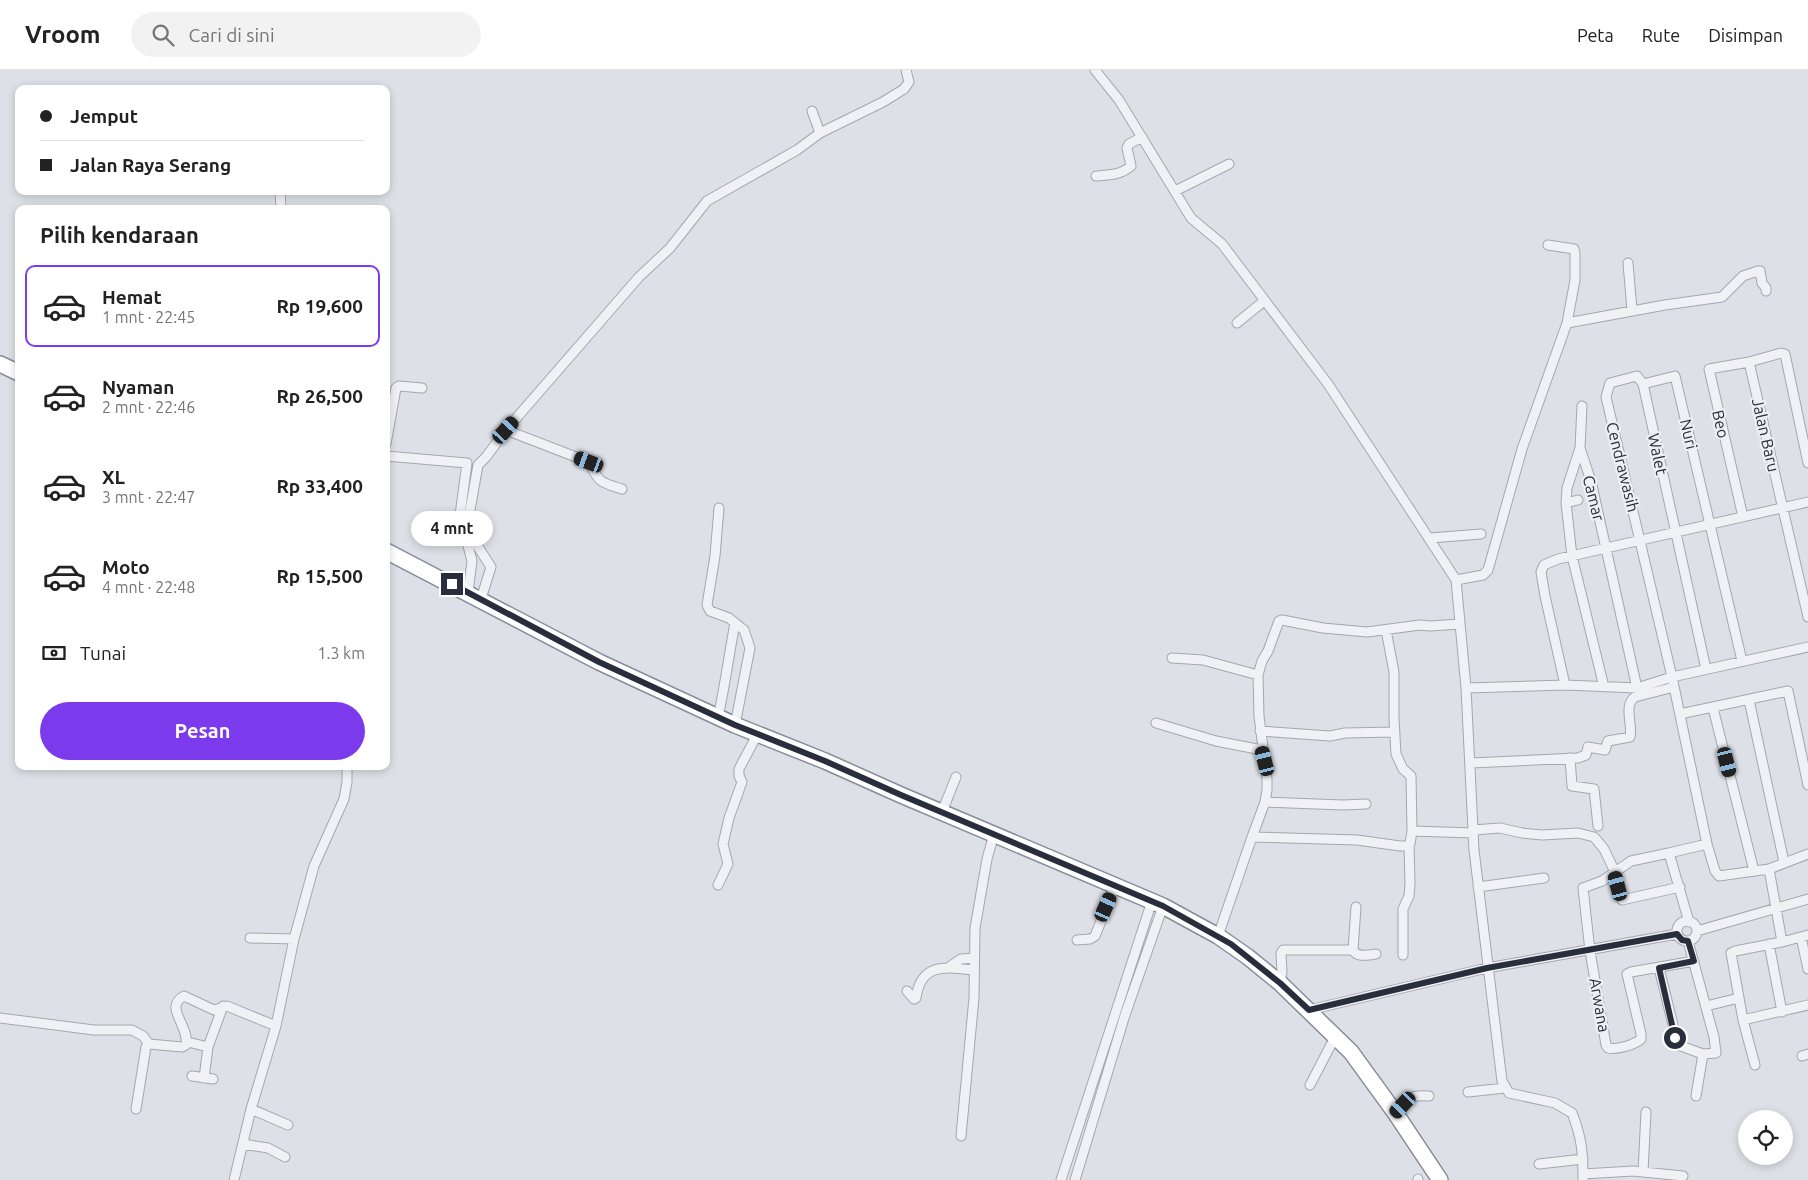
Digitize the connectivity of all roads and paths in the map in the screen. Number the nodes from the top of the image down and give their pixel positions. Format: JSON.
{"nodes":[{"id":1,"x":906,"y":70,"type":"edge"},
{"id":2,"x":1095,"y":70,"type":"edge"},
{"id":3,"x":812,"y":111,"type":"dead end"},
{"id":4,"x":820,"y":133,"type":"junction"},
{"id":5,"x":1142,"y":138,"type":"junction"},
{"id":6,"x":1229,"y":164,"type":"dead end"},
{"id":7,"x":1096,"y":176,"type":"dead end"},
{"id":8,"x":1174,"y":191,"type":"junction"},
{"id":9,"x":1548,"y":245,"type":"dead end"},
{"id":10,"x":1628,"y":263,"type":"dead end"},
{"id":11,"x":1766,"y":291,"type":"dead end"},
{"id":12,"x":1264,"y":301,"type":"junction"},
{"id":13,"x":1632,"y":310,"type":"junction"},
{"id":14,"x":1237,"y":323,"type":"dead end"},
{"id":15,"x":1567,"y":323,"type":"junction"},
{"id":16,"x":1749,"y":362,"type":"junction"},
{"id":17,"x":0,"y":364,"type":"edge"},
{"id":18,"x":15,"y":371,"type":"edge"},
{"id":19,"x":1643,"y":384,"type":"junction"},
{"id":20,"x":422,"y":388,"type":"dead end"},
{"id":21,"x":1606,"y":393,"type":"joint"},
{"id":22,"x":1582,"y":406,"type":"dead end"},
{"id":23,"x":390,"y":422,"type":"edge"},
{"id":24,"x":506,"y":430,"type":"junction"},
{"id":25,"x":1580,"y":448,"type":"junction"},
{"id":26,"x":390,"y":456,"type":"edge"},
{"id":27,"x":1808,"y":463,"type":"edge"},
{"id":28,"x":622,"y":489,"type":"dead end"},
{"id":29,"x":1578,"y":500,"type":"dead end"},
{"id":30,"x":1808,"y":502,"type":"edge"},
{"id":31,"x":1566,"y":503,"type":"junction"},
{"id":32,"x":719,"y":508,"type":"dead end"},
{"id":33,"x":1783,"y":508,"type":"junction"},
{"id":34,"x":1743,"y":517,"type":"junction"},
{"id":35,"x":1709,"y":525,"type":"junction"},
{"id":36,"x":1675,"y":533,"type":"junction"},
{"id":37,"x":1481,"y":534,"type":"dead end"},
{"id":38,"x":1430,"y":538,"type":"junction"},
{"id":39,"x":1641,"y":540,"type":"junction"},
{"id":40,"x":1606,"y":548,"type":"junction"},
{"id":41,"x":390,"y":553,"type":"edge"},
{"id":42,"x":1572,"y":556,"type":"junction"},
{"id":43,"x":1456,"y":580,"type":"junction"},
{"id":44,"x":474,"y":596,"type":"junction"},
{"id":45,"x":1808,"y":616,"type":"edge"},
{"id":46,"x":736,"y":622,"type":"junction"},
{"id":47,"x":1460,"y":624,"type":"junction"},
{"id":48,"x":1386,"y":630,"type":"junction"},
{"id":49,"x":1808,"y":646,"type":"edge"},
{"id":50,"x":1172,"y":658,"type":"dead end"},
{"id":51,"x":1742,"y":660,"type":"junction"},
{"id":52,"x":1706,"y":669,"type":"junction"},
{"id":53,"x":1258,"y":675,"type":"junction"},
{"id":54,"x":1673,"y":682,"type":"junction"},
{"id":55,"x":1565,"y":685,"type":"junction"},
{"id":56,"x":1604,"y":687,"type":"junction"},
{"id":57,"x":1466,"y":688,"type":"junction"},
{"id":58,"x":1637,"y":688,"type":"junction"},
{"id":59,"x":1749,"y":700,"type":"junction"},
{"id":60,"x":1713,"y":708,"type":"junction"},
{"id":61,"x":1680,"y":714,"type":"junction"},
{"id":62,"x":718,"y":717,"type":"junction"},
{"id":63,"x":1156,"y":722,"type":"dead end"},
{"id":64,"x":735,"y":725,"type":"junction"},
{"id":65,"x":1260,"y":731,"type":"junction"},
{"id":66,"x":1394,"y":732,"type":"junction"},
{"id":67,"x":757,"y":735,"type":"junction"},
{"id":68,"x":1262,"y":750,"type":"junction"},
{"id":69,"x":1805,"y":753,"type":"edge"},
{"id":70,"x":1570,"y":758,"type":"junction"},
{"id":71,"x":1471,"y":763,"type":"junction"},
{"id":72,"x":347,"y":770,"type":"edge"},
{"id":73,"x":956,"y":777,"type":"dead end"},
{"id":74,"x":1808,"y":785,"type":"edge"},
{"id":75,"x":1265,"y":802,"type":"junction"},
{"id":76,"x":1366,"y":804,"type":"dead end"},
{"id":77,"x":942,"y":812,"type":"junction"},
{"id":78,"x":1598,"y":826,"type":"dead end"},
{"id":79,"x":1412,"y":831,"type":"junction"},
{"id":80,"x":1474,"y":832,"type":"junction"},
{"id":81,"x":994,"y":834,"type":"junction"},
{"id":82,"x":1252,"y":837,"type":"junction"},
{"id":83,"x":1707,"y":844,"type":"junction"},
{"id":84,"x":1409,"y":845,"type":"junction"},
{"id":85,"x":1670,"y":853,"type":"junction"},
{"id":86,"x":1808,"y":854,"type":"edge"},
{"id":87,"x":1784,"y":862,"type":"junction"},
{"id":88,"x":1769,"y":869,"type":"junction"},
{"id":89,"x":1754,"y":871,"type":"junction"},
{"id":90,"x":1615,"y":872,"type":"junction"},
{"id":91,"x":1544,"y":878,"type":"dead end"},
{"id":92,"x":718,"y":885,"type":"dead end"},
{"id":93,"x":1115,"y":886,"type":"junction"},
{"id":94,"x":1478,"y":887,"type":"junction"},
{"id":95,"x":1680,"y":887,"type":"junction"},
{"id":96,"x":1808,"y":899,"type":"edge"},
{"id":97,"x":1158,"y":904,"type":"junction"},
{"id":98,"x":1356,"y":907,"type":"dead end"},
{"id":99,"x":1776,"y":908,"type":"junction"},
{"id":100,"x":1689,"y":922,"type":"junction"},
{"id":101,"x":1697,"y":931,"type":"junction"},
{"id":102,"x":1677,"y":934,"type":"junction"},
{"id":103,"x":1218,"y":936,"type":"junction"},
{"id":104,"x":1805,"y":936,"type":"edge"},
{"id":105,"x":250,"y":938,"type":"dead end"},
{"id":106,"x":294,"y":939,"type":"junction"},
{"id":107,"x":1077,"y":940,"type":"dead end"},
{"id":108,"x":1688,"y":941,"type":"junction"},
{"id":109,"x":1782,"y":942,"type":"junction"},
{"id":110,"x":1769,"y":944,"type":"junction"},
{"id":111,"x":1352,"y":950,"type":"junction"},
{"id":112,"x":1590,"y":951,"type":"junction"},
{"id":113,"x":1376,"y":954,"type":"dead end"},
{"id":114,"x":1403,"y":955,"type":"dead end"},
{"id":115,"x":974,"y":958,"type":"junction"},
{"id":116,"x":1694,"y":961,"type":"junction"},
{"id":117,"x":949,"y":967,"type":"junction"},
{"id":118,"x":1487,"y":968,"type":"junction"},
{"id":119,"x":1659,"y":968,"type":"junction"},
{"id":120,"x":1808,"y":969,"type":"edge"},
{"id":121,"x":974,"y":970,"type":"junction"},
{"id":122,"x":1280,"y":983,"type":"junction"},
{"id":123,"x":907,"y":991,"type":"dead end"},
{"id":124,"x":1739,"y":998,"type":"junction"},
{"id":125,"x":1808,"y":1005,"type":"edge"},
{"id":126,"x":223,"y":1006,"type":"junction"},
{"id":127,"x":1706,"y":1006,"type":"junction"},
{"id":128,"x":1309,"y":1010,"type":"junction"},
{"id":129,"x":1782,"y":1012,"type":"junction"},
{"id":130,"x":0,"y":1018,"type":"edge"},
{"id":131,"x":1744,"y":1020,"type":"junction"},
{"id":132,"x":276,"y":1026,"type":"junction"},
{"id":133,"x":1336,"y":1036,"type":"junction"},
{"id":134,"x":192,"y":1043,"type":"dead end"},
{"id":135,"x":149,"y":1044,"type":"junction"},
{"id":136,"x":208,"y":1047,"type":"junction"},
{"id":137,"x":1703,"y":1054,"type":"junction"},
{"id":138,"x":1755,"y":1065,"type":"dead end"},
{"id":139,"x":192,"y":1076,"type":"dead end"},
{"id":140,"x":1310,"y":1085,"type":"dead end"},
{"id":141,"x":1505,"y":1088,"type":"junction"},
{"id":142,"x":1468,"y":1092,"type":"dead end"},
{"id":143,"x":1429,"y":1096,"type":"dead end"},
{"id":144,"x":1696,"y":1096,"type":"dead end"},
{"id":145,"x":136,"y":1109,"type":"dead end"},
{"id":146,"x":251,"y":1109,"type":"junction"},
{"id":147,"x":1646,"y":1112,"type":"dead end"},
{"id":148,"x":1396,"y":1114,"type":"junction"},
{"id":149,"x":288,"y":1125,"type":"dead end"},
{"id":150,"x":961,"y":1136,"type":"dead end"},
{"id":151,"x":243,"y":1144,"type":"junction"},
{"id":152,"x":286,"y":1157,"type":"dead end"},
{"id":153,"x":1583,"y":1159,"type":"junction"},
{"id":154,"x":1539,"y":1164,"type":"dead end"},
{"id":155,"x":1643,"y":1172,"type":"junction"},
{"id":156,"x":1682,"y":1176,"type":"dead end"},
{"id":157,"x":1583,"y":1177,"type":"edge"},
{"id":158,"x":234,"y":1180,"type":"edge"},
{"id":159,"x":1061,"y":1180,"type":"edge"},
{"id":160,"x":1075,"y":1180,"type":"edge"},
{"id":161,"x":1440,"y":1180,"type":"edge"}],
"edges":[{"from":1,"to":4,"type":"street"},
{"from":2,"to":5,"type":"street"},
{"from":3,"to":4,"type":"street"},
{"from":4,"to":24,"type":"street"},
{"from":5,"to":7,"type":"street"},
{"from":5,"to":8,"type":"street"},
{"from":6,"to":8,"type":"street"},
{"from":8,"to":12,"type":"street"},
{"from":9,"to":15,"type":"street"},
{"from":10,"to":13,"type":"street"},
{"from":11,"to":13,"type":"street"},
{"from":12,"to":14,"type":"street"},
{"from":12,"to":38,"type":"street"},
{"from":13,"to":15,"type":"street"},
{"from":15,"to":43,"type":"street"},
{"from":16,"to":27,"type":"street"},
{"from":16,"to":33,"type":"street","name":"Jalan Baru"},
{"from":16,"to":34,"type":"street","name":"Beo"},
{"from":17,"to":18,"type":"highway"},
{"from":19,"to":21,"type":"street","name":"Walet"},
{"from":19,"to":35,"type":"street","name":"Nuri"},
{"from":19,"to":36,"type":"street","name":"Walet"},
{"from":20,"to":23,"type":"street"},
{"from":21,"to":39,"type":"street","name":"Cendrawasih"},
{"from":22,"to":25,"type":"street"},
{"from":24,"to":28,"type":"street"},
{"from":24,"to":44,"type":"street"},
{"from":25,"to":31,"type":"street"},
{"from":25,"to":40,"type":"street","name":"Camar"},
{"from":26,"to":44,"type":"street"},
{"from":29,"to":31,"type":"street"},
{"from":30,"to":33,"type":"street"},
{"from":31,"to":42,"type":"street"},
{"from":32,"to":46,"type":"street"},
{"from":33,"to":34,"type":"street"},
{"from":33,"to":45,"type":"street","name":"Jalan Baru"},
{"from":34,"to":35,"type":"street"},
{"from":35,"to":36,"type":"street"},
{"from":35,"to":51,"type":"street"},
{"from":36,"to":39,"type":"street"},
{"from":36,"to":52,"type":"street","name":"Walet"},
{"from":37,"to":38,"type":"street"},
{"from":38,"to":43,"type":"street"},
{"from":39,"to":40,"type":"street"},
{"from":39,"to":54,"type":"street","name":"Cendrawasih"},
{"from":40,"to":42,"type":"street"},
{"from":40,"to":58,"type":"street","name":"Camar"},
{"from":41,"to":44,"type":"highway"},
{"from":42,"to":55,"type":"street"},
{"from":42,"to":56,"type":"street"},
{"from":43,"to":47,"type":"street"},
{"from":44,"to":62,"type":"highway"},
{"from":46,"to":62,"type":"street"},
{"from":46,"to":64,"type":"street"},
{"from":47,"to":48,"type":"street"},
{"from":47,"to":57,"type":"street"},
{"from":48,"to":53,"type":"street"},
{"from":48,"to":66,"type":"street"},
{"from":49,"to":51,"type":"street"},
{"from":50,"to":53,"type":"street"},
{"from":51,"to":52,"type":"street"},
{"from":52,"to":54,"type":"street"},
{"from":53,"to":65,"type":"street"},
{"from":54,"to":58,"type":"street"},
{"from":54,"to":61,"type":"street","name":"Cendrawasih"},
{"from":54,"to":70,"type":"street"},
{"from":55,"to":56,"type":"street"},
{"from":55,"to":57,"type":"street"},
{"from":56,"to":58,"type":"street"},
{"from":57,"to":71,"type":"street"},
{"from":59,"to":60,"type":"street"},
{"from":59,"to":69,"type":"street"},
{"from":59,"to":87,"type":"street"},
{"from":60,"to":61,"type":"street"},
{"from":60,"to":89,"type":"street"},
{"from":61,"to":83,"type":"street","name":"Cendrawasih"},
{"from":62,"to":64,"type":"highway"},
{"from":63,"to":68,"type":"street"},
{"from":64,"to":67,"type":"highway"},
{"from":65,"to":66,"type":"street"},
{"from":65,"to":68,"type":"street"},
{"from":66,"to":79,"type":"street"},
{"from":67,"to":77,"type":"highway"},
{"from":67,"to":92,"type":"street"},
{"from":68,"to":75,"type":"street"},
{"from":69,"to":74,"type":"street"},
{"from":70,"to":71,"type":"street"},
{"from":70,"to":78,"type":"street"},
{"from":71,"to":80,"type":"street"},
{"from":72,"to":106,"type":"street"},
{"from":73,"to":77,"type":"street"},
{"from":75,"to":76,"type":"street"},
{"from":75,"to":82,"type":"street"},
{"from":77,"to":81,"type":"highway"},
{"from":79,"to":80,"type":"street"},
{"from":79,"to":84,"type":"street"},
{"from":80,"to":90,"type":"street"},
{"from":80,"to":94,"type":"street"},
{"from":81,"to":93,"type":"highway"},
{"from":81,"to":115,"type":"street"},
{"from":82,"to":84,"type":"street"},
{"from":82,"to":103,"type":"street"},
{"from":83,"to":85,"type":"street"},
{"from":83,"to":89,"type":"street","name":"Cendrawasih"},
{"from":84,"to":114,"type":"street"},
{"from":85,"to":90,"type":"street"},
{"from":85,"to":95,"type":"street"},
{"from":86,"to":87,"type":"street"},
{"from":87,"to":88,"type":"street"},
{"from":88,"to":89,"type":"street"},
{"from":88,"to":99,"type":"street"},
{"from":90,"to":95,"type":"street"},
{"from":90,"to":112,"type":"street"},
{"from":91,"to":94,"type":"street"},
{"from":93,"to":97,"type":"highway"},
{"from":93,"to":107,"type":"street"},
{"from":94,"to":118,"type":"street"},
{"from":95,"to":100,"type":"street"},
{"from":96,"to":99,"type":"street"},
{"from":97,"to":103,"type":"highway"},
{"from":97,"to":159,"type":"street"},
{"from":97,"to":160,"type":"street"},
{"from":98,"to":111,"type":"street"},
{"from":99,"to":101,"type":"street"},
{"from":99,"to":109,"type":"street"},
{"from":100,"to":101,"type":"street"},
{"from":100,"to":102,"type":"street"},
{"from":101,"to":108,"type":"street"},
{"from":102,"to":108,"type":"street"},
{"from":102,"to":112,"type":"street"},
{"from":103,"to":122,"type":"highway"},
{"from":104,"to":109,"type":"street"},
{"from":104,"to":120,"type":"street"},
{"from":105,"to":106,"type":"street"},
{"from":106,"to":132,"type":"street"},
{"from":108,"to":116,"type":"street"},
{"from":109,"to":110,"type":"street"},
{"from":110,"to":124,"type":"street"},
{"from":110,"to":129,"type":"street"},
{"from":111,"to":113,"type":"street"},
{"from":111,"to":122,"type":"street"},
{"from":112,"to":118,"type":"street"},
{"from":112,"to":119,"type":"street","name":"Arwana"},
{"from":115,"to":117,"type":"street"},
{"from":115,"to":121,"type":"street"},
{"from":116,"to":119,"type":"street","name":"Arwana"},
{"from":116,"to":127,"type":"street"},
{"from":117,"to":121,"type":"street"},
{"from":117,"to":123,"type":"street"},
{"from":118,"to":128,"type":"street"},
{"from":118,"to":141,"type":"street"},
{"from":119,"to":137,"type":"street"},
{"from":121,"to":150,"type":"street"},
{"from":122,"to":128,"type":"highway"},
{"from":124,"to":127,"type":"street"},
{"from":124,"to":131,"type":"street"},
{"from":125,"to":129,"type":"street"},
{"from":126,"to":132,"type":"street"},
{"from":126,"to":135,"type":"street"},
{"from":126,"to":136,"type":"street"},
{"from":127,"to":137,"type":"street"},
{"from":128,"to":133,"type":"highway"},
{"from":129,"to":131,"type":"street"},
{"from":130,"to":135,"type":"street"},
{"from":131,"to":138,"type":"street"},
{"from":132,"to":146,"type":"street"},
{"from":133,"to":140,"type":"street"},
{"from":133,"to":148,"type":"highway"},
{"from":134,"to":136,"type":"street"},
{"from":135,"to":145,"type":"street"},
{"from":136,"to":139,"type":"street"},
{"from":137,"to":144,"type":"street"},
{"from":141,"to":142,"type":"street"},
{"from":141,"to":153,"type":"street"},
{"from":143,"to":148,"type":"street"},
{"from":146,"to":149,"type":"street"},
{"from":146,"to":151,"type":"street"},
{"from":147,"to":155,"type":"street"},
{"from":148,"to":161,"type":"highway"},
{"from":151,"to":152,"type":"street"},
{"from":151,"to":158,"type":"street"},
{"from":153,"to":154,"type":"street"},
{"from":153,"to":157,"type":"street"},
{"from":155,"to":156,"type":"street"},
{"from":155,"to":157,"type":"street"}]}
